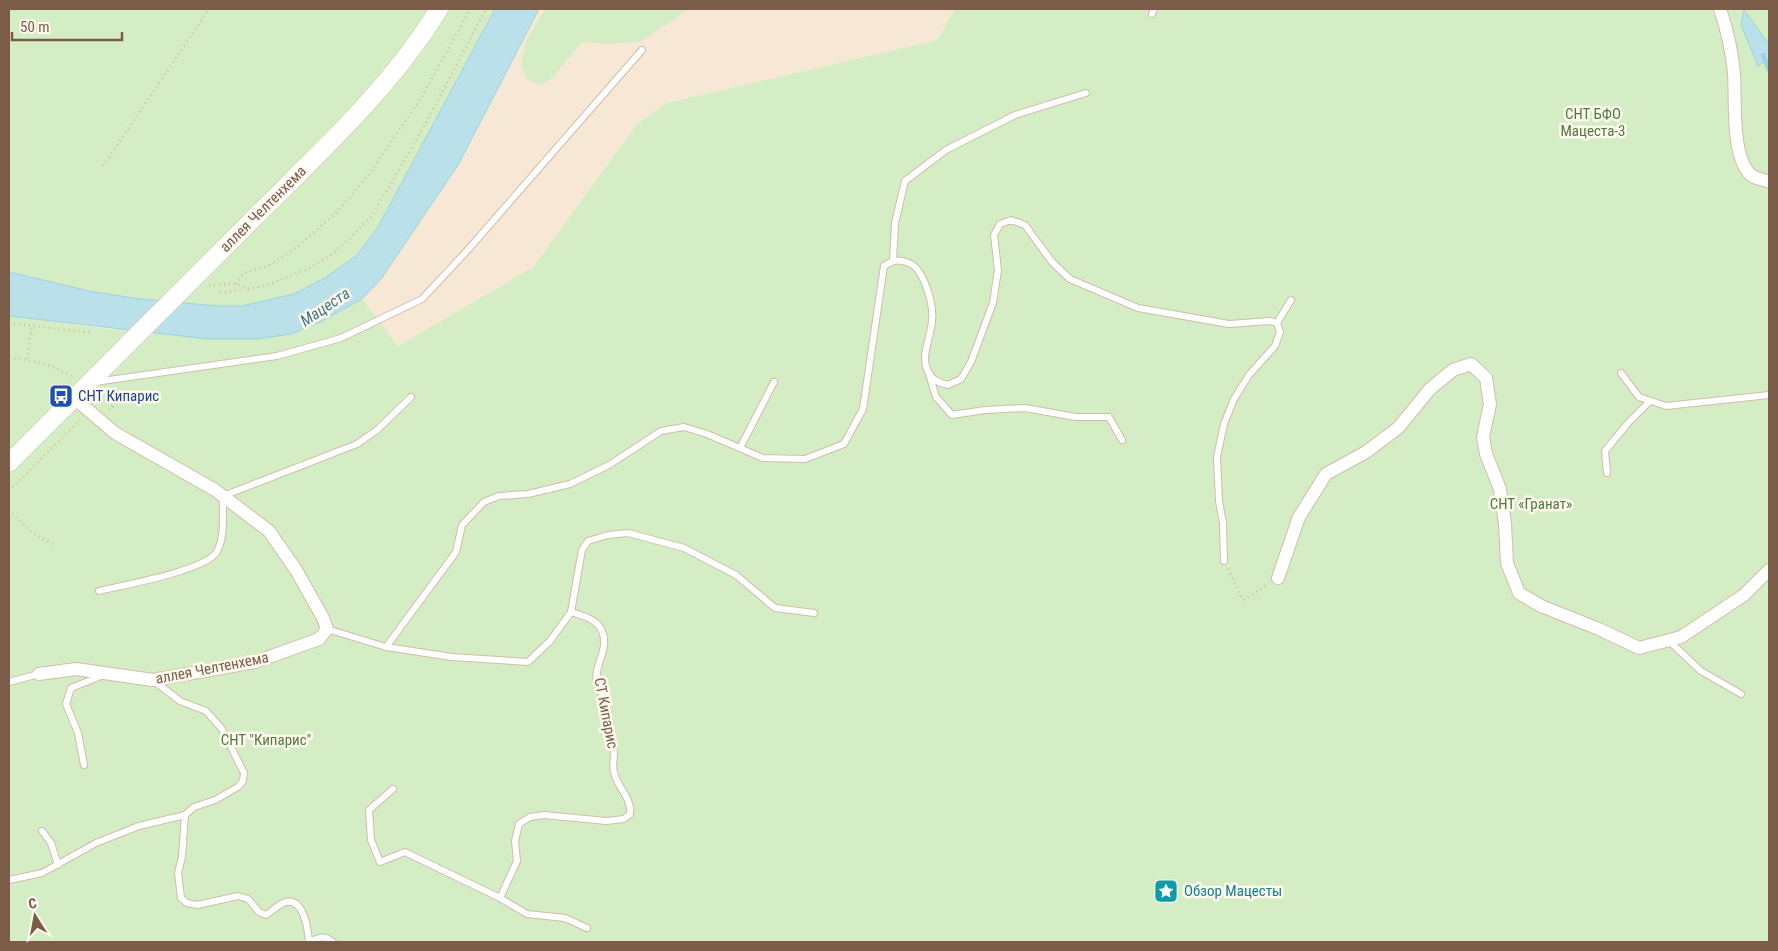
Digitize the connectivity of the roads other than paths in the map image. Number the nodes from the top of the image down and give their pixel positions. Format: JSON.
{"nodes":[{"id":1,"x":439,"y":9,"type":"edge"},
{"id":2,"x":1720,"y":9,"type":"edge"},
{"id":3,"x":642,"y":50,"type":"dead end"},
{"id":4,"x":1086,"y":93,"type":"dead end"},
{"id":5,"x":1769,"y":182,"type":"edge"},
{"id":6,"x":892,"y":260,"type":"junction"},
{"id":7,"x":1291,"y":300,"type":"dead end"},
{"id":8,"x":1277,"y":323,"type":"junction"},
{"id":9,"x":928,"y":373,"type":"junction"},
{"id":10,"x":1621,"y":373,"type":"dead end"},
{"id":11,"x":85,"y":377,"type":"junction"},
{"id":12,"x":774,"y":382,"type":"dead end"},
{"id":13,"x":1769,"y":395,"type":"edge"},
{"id":14,"x":411,"y":397,"type":"dead end"},
{"id":15,"x":74,"y":398,"type":"junction"},
{"id":16,"x":1650,"y":401,"type":"junction"},
{"id":17,"x":1122,"y":440,"type":"dead end"},
{"id":18,"x":740,"y":448,"type":"junction"},
{"id":19,"x":9,"y":463,"type":"edge"},
{"id":20,"x":1607,"y":473,"type":"dead end"},
{"id":21,"x":223,"y":496,"type":"junction"},
{"id":22,"x":1224,"y":561,"type":"road end"},
{"id":23,"x":1769,"y":570,"type":"edge"},
{"id":24,"x":1278,"y":578,"type":"road end"},
{"id":25,"x":99,"y":591,"type":"dead end"},
{"id":26,"x":571,"y":612,"type":"junction"},
{"id":27,"x":814,"y":613,"type":"dead end"},
{"id":28,"x":327,"y":630,"type":"junction"},
{"id":29,"x":1668,"y":640,"type":"junction"},
{"id":30,"x":386,"y":647,"type":"junction"},
{"id":31,"x":107,"y":673,"type":"junction"},
{"id":32,"x":39,"y":674,"type":"joint"},
{"id":33,"x":153,"y":680,"type":"junction"},
{"id":34,"x":9,"y":682,"type":"edge"},
{"id":35,"x":1741,"y":694,"type":"dead end"},
{"id":36,"x":84,"y":765,"type":"dead end"},
{"id":37,"x":393,"y":789,"type":"dead end"},
{"id":38,"x":185,"y":815,"type":"junction"},
{"id":39,"x":42,"y":831,"type":"dead end"},
{"id":40,"x":58,"y":865,"type":"junction"},
{"id":41,"x":9,"y":880,"type":"edge"},
{"id":42,"x":500,"y":898,"type":"junction"},
{"id":43,"x":587,"y":928,"type":"dead end"},
{"id":44,"x":310,"y":942,"type":"edge"},
{"id":45,"x":333,"y":942,"type":"edge"}],
"edges":[{"from":1,"to":11,"type":"main road","name":"аллея Челтенхема"},
{"from":2,"to":5,"type":"street"},
{"from":3,"to":11,"type":"lane"},
{"from":4,"to":6,"type":"lane"},
{"from":6,"to":9,"type":"lane"},
{"from":6,"to":18,"type":"lane"},
{"from":7,"to":8,"type":"lane"},
{"from":8,"to":9,"type":"lane"},
{"from":8,"to":22,"type":"lane"},
{"from":9,"to":17,"type":"lane"},
{"from":10,"to":16,"type":"lane"},
{"from":11,"to":15,"type":"main road","name":"аллея Челтенхема"},
{"from":12,"to":18,"type":"lane"},
{"from":13,"to":16,"type":"lane"},
{"from":14,"to":21,"type":"lane"},
{"from":15,"to":19,"type":"main road","name":"аллея Челтенхема"},
{"from":15,"to":21,"type":"street"},
{"from":16,"to":20,"type":"lane"},
{"from":18,"to":30,"type":"lane"},
{"from":21,"to":25,"type":"lane"},
{"from":21,"to":28,"type":"street"},
{"from":23,"to":29,"type":"street"},
{"from":24,"to":29,"type":"street"},
{"from":26,"to":27,"type":"lane"},
{"from":26,"to":30,"type":"lane"},
{"from":26,"to":42,"type":"lane","name":"СТ Кипарис"},
{"from":28,"to":30,"type":"lane"},
{"from":28,"to":33,"type":"street","name":"аллея Челтенхема"},
{"from":29,"to":35,"type":"lane"},
{"from":31,"to":32,"type":"street","name":"аллея Челтенхема"},
{"from":31,"to":33,"type":"street","name":"аллея Челтенхема"},
{"from":31,"to":36,"type":"lane"},
{"from":32,"to":34,"type":"lane"},
{"from":33,"to":38,"type":"lane"},
{"from":37,"to":42,"type":"lane"},
{"from":38,"to":40,"type":"lane"},
{"from":38,"to":44,"type":"lane"},
{"from":39,"to":40,"type":"lane"},
{"from":40,"to":41,"type":"lane"},
{"from":42,"to":43,"type":"lane"},
{"from":44,"to":45,"type":"lane"}]}
